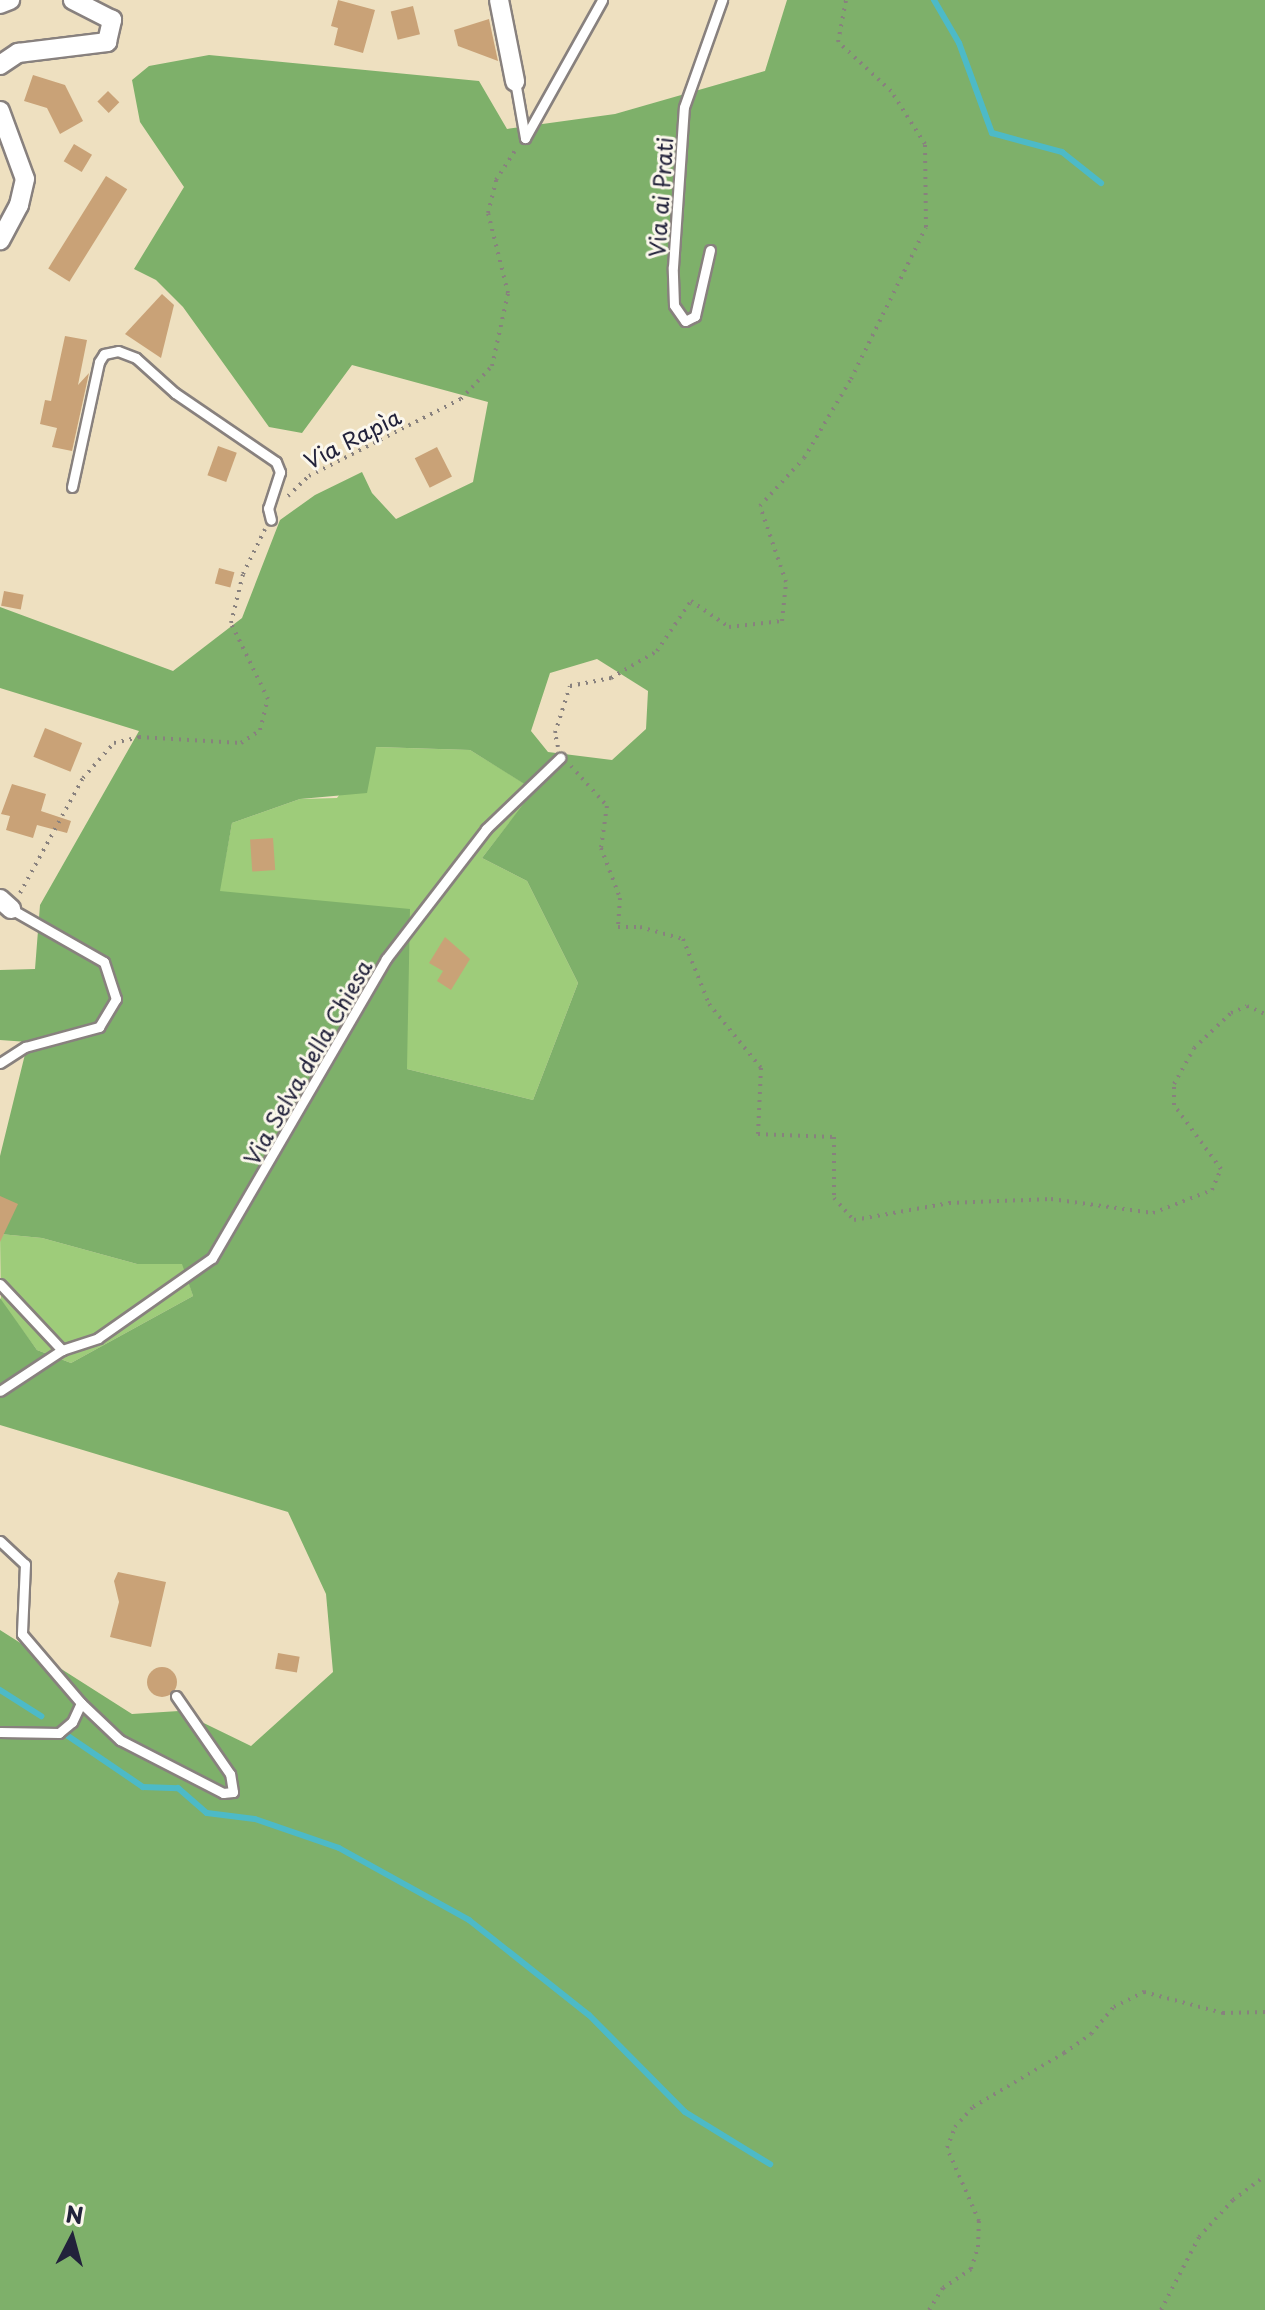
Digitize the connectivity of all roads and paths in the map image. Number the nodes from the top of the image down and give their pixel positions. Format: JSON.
{"nodes":[{"id":1,"x":10,"y":0,"type":"edge"},
{"id":2,"x":73,"y":0,"type":"edge"},
{"id":3,"x":499,"y":0,"type":"edge"},
{"id":4,"x":602,"y":0,"type":"edge"},
{"id":5,"x":722,"y":0,"type":"edge"},
{"id":6,"x":846,"y":0,"type":"edge"},
{"id":7,"x":0,"y":4,"type":"edge"},
{"id":8,"x":0,"y":65,"type":"edge"},
{"id":9,"x":515,"y":81,"type":"joint"},
{"id":10,"x":0,"y":111,"type":"edge"},
{"id":11,"x":525,"y":138,"type":"junction"},
{"id":12,"x":0,"y":240,"type":"edge"},
{"id":13,"x":710,"y":250,"type":"dead end"},
{"id":14,"x":72,"y":487,"type":"dead end"},
{"id":15,"x":271,"y":520,"type":"junction"},
{"id":16,"x":560,"y":758,"type":"junction"},
{"id":17,"x":5,"y":904,"type":"edge"},
{"id":18,"x":1265,"y":1014,"type":"edge"},
{"id":19,"x":0,"y":1063,"type":"edge"},
{"id":20,"x":0,"y":1284,"type":"edge"},
{"id":21,"x":62,"y":1350,"type":"junction"},
{"id":22,"x":0,"y":1391,"type":"edge"},
{"id":23,"x":0,"y":1541,"type":"edge"},
{"id":24,"x":176,"y":1696,"type":"dead end"},
{"id":25,"x":81,"y":1703,"type":"junction"},
{"id":26,"x":0,"y":1732,"type":"edge"},
{"id":27,"x":1265,"y":2012,"type":"edge"},
{"id":28,"x":1265,"y":2176,"type":"edge"},
{"id":29,"x":929,"y":2310,"type":"edge"},
{"id":30,"x":1161,"y":2310,"type":"edge"}],
"edges":[{"from":1,"to":7,"type":"street"},
{"from":2,"to":8,"type":"street"},
{"from":3,"to":9,"type":"street"},
{"from":4,"to":11,"type":"lane"},
{"from":5,"to":13,"type":"lane","name":"Via ai Prati"},
{"from":6,"to":16,"type":"path"},
{"from":9,"to":11,"type":"lane"},
{"from":10,"to":12,"type":"street"},
{"from":11,"to":15,"type":"path","name":"Via Rapìa"},
{"from":14,"to":15,"type":"lane"},
{"from":15,"to":17,"type":"path","name":"Via Rapìa"},
{"from":16,"to":18,"type":"path"},
{"from":16,"to":21,"type":"lane","name":"Via Selva della Chiesa"},
{"from":17,"to":19,"type":"lane"},
{"from":20,"to":21,"type":"lane"},
{"from":21,"to":22,"type":"lane","name":"Via Selva della Chiesa"},
{"from":23,"to":25,"type":"lane"},
{"from":24,"to":25,"type":"lane"},
{"from":25,"to":26,"type":"lane"},
{"from":27,"to":29,"type":"path"},
{"from":28,"to":30,"type":"path"}]}
